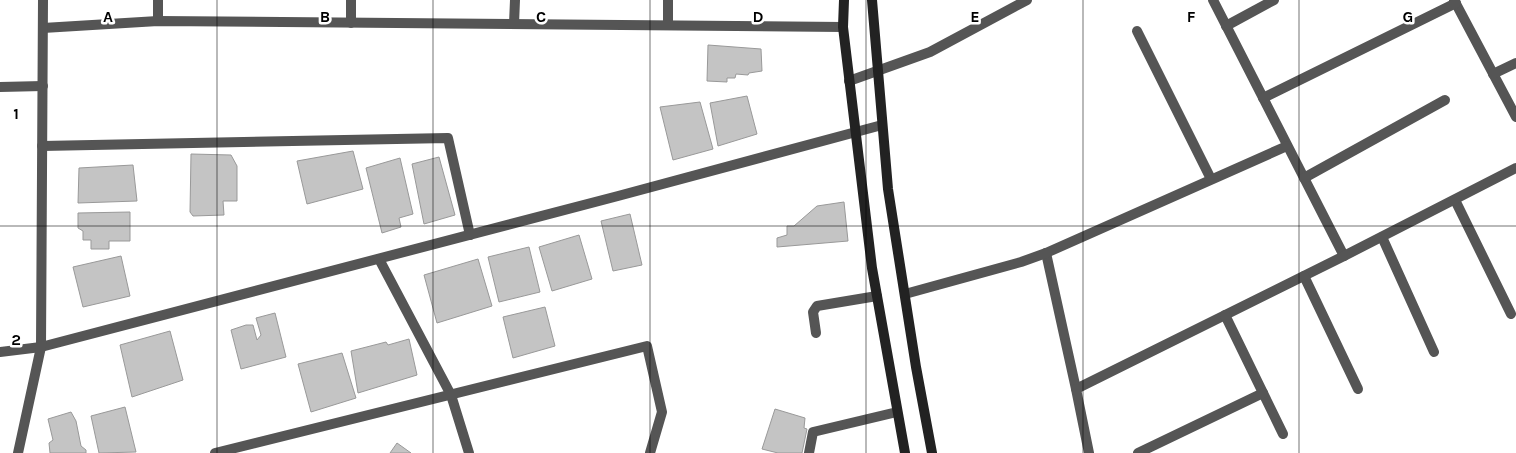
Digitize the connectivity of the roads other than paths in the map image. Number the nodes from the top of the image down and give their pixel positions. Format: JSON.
{"nodes":[{"id":1,"x":43,"y":0,"type":"edge"},
{"id":2,"x":158,"y":0,"type":"edge"},
{"id":3,"x":351,"y":0,"type":"edge"},
{"id":4,"x":514,"y":0,"type":"edge"},
{"id":5,"x":668,"y":0,"type":"edge"},
{"id":6,"x":844,"y":0,"type":"edge"},
{"id":7,"x":872,"y":0,"type":"edge"},
{"id":8,"x":1027,"y":0,"type":"edge"},
{"id":9,"x":1213,"y":0,"type":"edge"},
{"id":10,"x":1274,"y":0,"type":"edge"},
{"id":11,"x":1455,"y":2,"type":"edge"},
{"id":12,"x":158,"y":21,"type":"junction"},
{"id":13,"x":352,"y":23,"type":"junction"},
{"id":14,"x":514,"y":24,"type":"junction"},
{"id":15,"x":668,"y":25,"type":"junction"},
{"id":16,"x":843,"y":26,"type":"junction"},
{"id":17,"x":1226,"y":26,"type":"junction"},
{"id":18,"x":43,"y":28,"type":"junction"},
{"id":19,"x":1137,"y":31,"type":"dead end"},
{"id":20,"x":1516,"y":63,"type":"edge"},
{"id":21,"x":878,"y":71,"type":"junction"},
{"id":22,"x":1493,"y":74,"type":"junction"},
{"id":23,"x":849,"y":81,"type":"junction"},
{"id":24,"x":43,"y":86,"type":"junction"},
{"id":25,"x":0,"y":87,"type":"edge"},
{"id":26,"x":1263,"y":98,"type":"junction"},
{"id":27,"x":1445,"y":100,"type":"dead end"},
{"id":28,"x":1516,"y":117,"type":"edge"},
{"id":29,"x":882,"y":124,"type":"junction"},
{"id":30,"x":855,"y":132,"type":"junction"},
{"id":31,"x":42,"y":146,"type":"junction"},
{"id":32,"x":1287,"y":146,"type":"junction"},
{"id":33,"x":1516,"y":168,"type":"edge"},
{"id":34,"x":1304,"y":178,"type":"junction"},
{"id":35,"x":1211,"y":180,"type":"junction"},
{"id":36,"x":1455,"y":200,"type":"junction"},
{"id":37,"x":470,"y":235,"type":"junction"},
{"id":38,"x":1382,"y":237,"type":"junction"},
{"id":39,"x":1046,"y":253,"type":"junction"},
{"id":40,"x":1344,"y":256,"type":"junction"},
{"id":41,"x":379,"y":259,"type":"junction"},
{"id":42,"x":1304,"y":276,"type":"junction"},
{"id":43,"x":905,"y":294,"type":"junction"},
{"id":44,"x":877,"y":296,"type":"junction"},
{"id":45,"x":1511,"y":314,"type":"dead end"},
{"id":46,"x":1225,"y":315,"type":"junction"},
{"id":47,"x":816,"y":334,"type":"dead end"},
{"id":48,"x":41,"y":347,"type":"junction"},
{"id":49,"x":0,"y":352,"type":"edge"},
{"id":50,"x":1434,"y":352,"type":"dead end"},
{"id":51,"x":1076,"y":389,"type":"junction"},
{"id":52,"x":1358,"y":389,"type":"dead end"},
{"id":53,"x":1263,"y":393,"type":"junction"},
{"id":54,"x":450,"y":395,"type":"junction"},
{"id":55,"x":898,"y":412,"type":"junction"},
{"id":56,"x":1283,"y":434,"type":"dead end"},
{"id":57,"x":18,"y":453,"type":"edge"},
{"id":58,"x":215,"y":453,"type":"edge"},
{"id":59,"x":469,"y":453,"type":"edge"},
{"id":60,"x":650,"y":453,"type":"edge"},
{"id":61,"x":809,"y":453,"type":"edge"},
{"id":62,"x":905,"y":453,"type":"edge"},
{"id":63,"x":932,"y":453,"type":"edge"},
{"id":64,"x":1089,"y":453,"type":"edge"},
{"id":65,"x":1138,"y":453,"type":"edge"}],
"edges":[{"from":1,"to":18,"type":"street"},
{"from":2,"to":12,"type":"street"},
{"from":3,"to":13,"type":"street"},
{"from":4,"to":14,"type":"street"},
{"from":5,"to":15,"type":"street"},
{"from":6,"to":16,"type":"street"},
{"from":7,"to":21,"type":"street"},
{"from":8,"to":21,"type":"street"},
{"from":9,"to":17,"type":"street"},
{"from":10,"to":17,"type":"street"},
{"from":11,"to":22,"type":"street"},
{"from":11,"to":26,"type":"street"},
{"from":12,"to":13,"type":"street"},
{"from":12,"to":18,"type":"street"},
{"from":13,"to":14,"type":"street"},
{"from":14,"to":15,"type":"street"},
{"from":15,"to":16,"type":"street"},
{"from":16,"to":23,"type":"street"},
{"from":17,"to":26,"type":"street"},
{"from":18,"to":24,"type":"street"},
{"from":19,"to":35,"type":"street"},
{"from":20,"to":22,"type":"street"},
{"from":21,"to":23,"type":"street"},
{"from":21,"to":29,"type":"street"},
{"from":22,"to":28,"type":"street"},
{"from":23,"to":30,"type":"street"},
{"from":24,"to":25,"type":"street"},
{"from":24,"to":31,"type":"street"},
{"from":26,"to":32,"type":"street"},
{"from":27,"to":34,"type":"street"},
{"from":29,"to":30,"type":"street"},
{"from":29,"to":43,"type":"street"},
{"from":30,"to":37,"type":"street"},
{"from":30,"to":44,"type":"street"},
{"from":31,"to":37,"type":"street"},
{"from":31,"to":48,"type":"street"},
{"from":32,"to":34,"type":"street"},
{"from":32,"to":35,"type":"street"},
{"from":33,"to":36,"type":"street"},
{"from":34,"to":40,"type":"street"},
{"from":35,"to":39,"type":"street"},
{"from":36,"to":38,"type":"street"},
{"from":36,"to":45,"type":"street"},
{"from":37,"to":41,"type":"street"},
{"from":38,"to":40,"type":"street"},
{"from":38,"to":50,"type":"street"},
{"from":39,"to":43,"type":"street"},
{"from":39,"to":51,"type":"street"},
{"from":40,"to":42,"type":"street"},
{"from":41,"to":48,"type":"street"},
{"from":41,"to":54,"type":"street"},
{"from":42,"to":46,"type":"street"},
{"from":42,"to":52,"type":"street"},
{"from":43,"to":63,"type":"street"},
{"from":44,"to":47,"type":"street"},
{"from":44,"to":55,"type":"street"},
{"from":46,"to":51,"type":"street"},
{"from":46,"to":53,"type":"street"},
{"from":48,"to":49,"type":"street"},
{"from":48,"to":57,"type":"street"},
{"from":51,"to":64,"type":"street"},
{"from":53,"to":56,"type":"street"},
{"from":53,"to":65,"type":"street"},
{"from":54,"to":58,"type":"street"},
{"from":54,"to":59,"type":"street"},
{"from":54,"to":60,"type":"street"},
{"from":55,"to":61,"type":"street"},
{"from":55,"to":62,"type":"street"}]}
